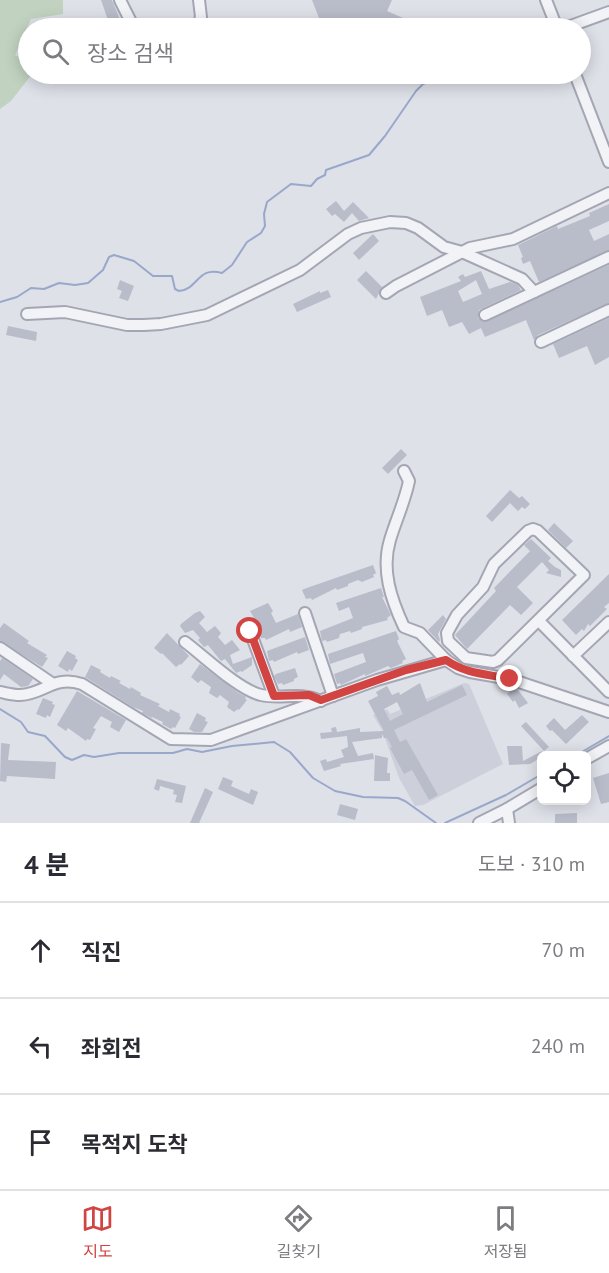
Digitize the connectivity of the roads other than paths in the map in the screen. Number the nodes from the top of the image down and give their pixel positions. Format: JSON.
{"nodes":[{"id":1,"x":120,"y":0,"type":"edge"},
{"id":2,"x":199,"y":0,"type":"edge"},
{"id":3,"x":546,"y":0,"type":"edge"},
{"id":4,"x":609,"y":12,"type":"edge"},
{"id":5,"x":129,"y":18,"type":"edge"},
{"id":6,"x":201,"y":18,"type":"edge"},
{"id":7,"x":553,"y":18,"type":"edge"},
{"id":8,"x":591,"y":19,"type":"edge"},
{"id":9,"x":578,"y":84,"type":"edge"},
{"id":10,"x":609,"y":162,"type":"edge"},
{"id":11,"x":609,"y":193,"type":"edge"},
{"id":12,"x":462,"y":252,"type":"junction"},
{"id":13,"x":609,"y":257,"type":"edge"},
{"id":14,"x":534,"y":292,"type":"junction"},
{"id":15,"x":386,"y":293,"type":"dead end"},
{"id":16,"x":609,"y":310,"type":"edge"},
{"id":17,"x":27,"y":314,"type":"dead end"},
{"id":18,"x":485,"y":315,"type":"dead end"},
{"id":19,"x":542,"y":342,"type":"dead end"},
{"id":20,"x":404,"y":471,"type":"dead end"},
{"id":21,"x":304,"y":614,"type":"dead end"},
{"id":22,"x":539,"y":621,"type":"junction"},
{"id":23,"x":609,"y":622,"type":"edge"},
{"id":24,"x":250,"y":631,"type":"dead end"},
{"id":25,"x":185,"y":642,"type":"dead end"},
{"id":26,"x":0,"y":648,"type":"edge"},
{"id":27,"x":573,"y":656,"type":"junction"},
{"id":28,"x":446,"y":660,"type":"junction"},
{"id":29,"x":53,"y":684,"type":"junction"},
{"id":30,"x":607,"y":690,"type":"edge"},
{"id":31,"x":0,"y":692,"type":"edge"},
{"id":32,"x":274,"y":696,"type":"junction"},
{"id":33,"x":333,"y":696,"type":"junction"},
{"id":34,"x":321,"y":700,"type":"junction"},
{"id":35,"x":609,"y":712,"type":"edge"},
{"id":36,"x":609,"y":746,"type":"edge"},
{"id":37,"x":591,"y":756,"type":"edge"},
{"id":38,"x":537,"y":791,"type":"edge"},
{"id":39,"x":507,"y":809,"type":"junction"},
{"id":40,"x":479,"y":823,"type":"edge"},
{"id":41,"x":509,"y":823,"type":"edge"}],
"edges":[{"from":1,"to":5,"type":"street"},
{"from":2,"to":6,"type":"street"},
{"from":3,"to":7,"type":"street"},
{"from":4,"to":8,"type":"street"},
{"from":9,"to":10,"type":"street"},
{"from":11,"to":12,"type":"street"},
{"from":12,"to":14,"type":"street"},
{"from":12,"to":15,"type":"street"},
{"from":12,"to":17,"type":"street"},
{"from":13,"to":14,"type":"street"},
{"from":14,"to":18,"type":"street"},
{"from":16,"to":19,"type":"street"},
{"from":20,"to":28,"type":"street"},
{"from":21,"to":33,"type":"street"},
{"from":22,"to":22,"type":"street"},
{"from":22,"to":27,"type":"street"},
{"from":23,"to":27,"type":"street"},
{"from":24,"to":32,"type":"street"},
{"from":25,"to":32,"type":"street"},
{"from":26,"to":29,"type":"street"},
{"from":27,"to":30,"type":"street"},
{"from":28,"to":33,"type":"street"},
{"from":28,"to":35,"type":"street"},
{"from":29,"to":31,"type":"street"},
{"from":29,"to":34,"type":"street"},
{"from":32,"to":34,"type":"street"},
{"from":33,"to":34,"type":"street"},
{"from":36,"to":37,"type":"street"},
{"from":38,"to":39,"type":"street"},
{"from":39,"to":40,"type":"street"},
{"from":39,"to":41,"type":"street"}]}
